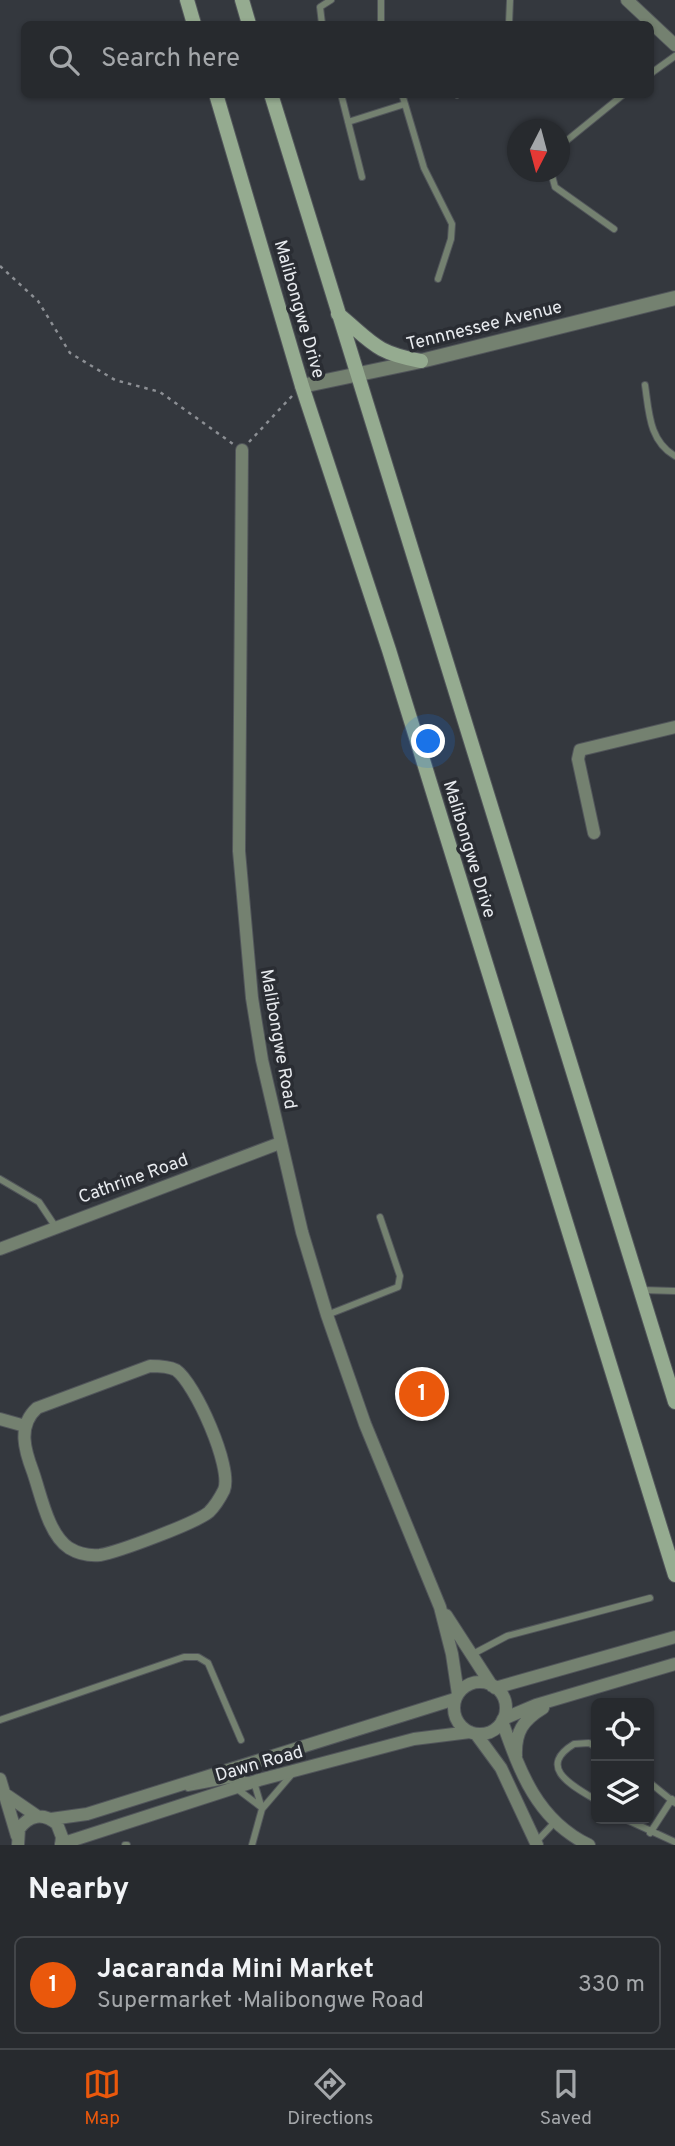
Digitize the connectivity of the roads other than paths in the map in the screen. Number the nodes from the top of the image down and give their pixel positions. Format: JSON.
{"nodes":[{"id":1,"x":187,"y":0,"type":"edge"},
{"id":2,"x":242,"y":0,"type":"edge"},
{"id":3,"x":331,"y":0,"type":"edge"},
{"id":4,"x":381,"y":0,"type":"edge"},
{"id":5,"x":510,"y":0,"type":"edge"},
{"id":6,"x":627,"y":0,"type":"edge"},
{"id":7,"x":193,"y":21,"type":"edge"},
{"id":8,"x":248,"y":21,"type":"edge"},
{"id":9,"x":322,"y":21,"type":"edge"},
{"id":10,"x":381,"y":21,"type":"edge"},
{"id":11,"x":509,"y":21,"type":"edge"},
{"id":12,"x":649,"y":21,"type":"edge"},
{"id":13,"x":654,"y":25,"type":"edge"},
{"id":14,"x":675,"y":45,"type":"edge"},
{"id":15,"x":675,"y":55,"type":"edge"},
{"id":16,"x":654,"y":71,"type":"edge"},
{"id":17,"x":217,"y":98,"type":"edge"},
{"id":18,"x":272,"y":98,"type":"edge"},
{"id":19,"x":342,"y":98,"type":"edge"},
{"id":20,"x":403,"y":98,"type":"edge"},
{"id":21,"x":619,"y":98,"type":"edge"},
{"id":22,"x":405,"y":104,"type":"junction"},
{"id":23,"x":348,"y":121,"type":"junction"},
{"id":24,"x":570,"y":137,"type":"edge"},
{"id":25,"x":362,"y":177,"type":"dead end"},
{"id":26,"x":554,"y":182,"type":"edge"},
{"id":27,"x":614,"y":229,"type":"dead end"},
{"id":28,"x":439,"y":279,"type":"dead end"},
{"id":29,"x":675,"y":298,"type":"edge"},
{"id":30,"x":337,"y":313,"type":"junction"},
{"id":31,"x":421,"y":360,"type":"junction"},
{"id":32,"x":358,"y":375,"type":"junction"},
{"id":33,"x":645,"y":385,"type":"dead end"},
{"id":34,"x":302,"y":386,"type":"junction"},
{"id":35,"x":242,"y":450,"type":"road end"},
{"id":36,"x":675,"y":456,"type":"edge"},
{"id":37,"x":675,"y":727,"type":"edge"},
{"id":38,"x":594,"y":833,"type":"dead end"},
{"id":39,"x":280,"y":1143,"type":"junction"},
{"id":40,"x":0,"y":1178,"type":"edge"},
{"id":41,"x":380,"y":1217,"type":"dead end"},
{"id":42,"x":55,"y":1226,"type":"junction"},
{"id":43,"x":0,"y":1249,"type":"edge"},
{"id":44,"x":639,"y":1290,"type":"junction"},
{"id":45,"x":675,"y":1291,"type":"edge"},
{"id":46,"x":327,"y":1315,"type":"junction"},
{"id":47,"x":675,"y":1402,"type":"edge"},
{"id":48,"x":0,"y":1419,"type":"edge"},
{"id":49,"x":25,"y":1426,"type":"junction"},
{"id":50,"x":675,"y":1575,"type":"edge"},
{"id":51,"x":650,"y":1598,"type":"dead end"},
{"id":52,"x":440,"y":1607,"type":"junction"},
{"id":53,"x":675,"y":1637,"type":"edge"},
{"id":54,"x":471,"y":1655,"type":"junction"},
{"id":55,"x":675,"y":1664,"type":"edge"},
{"id":56,"x":493,"y":1687,"type":"junction"},
{"id":57,"x":566,"y":1696,"type":"junction"},
{"id":58,"x":457,"y":1697,"type":"junction"},
{"id":59,"x":0,"y":1720,"type":"edge"},
{"id":60,"x":503,"y":1720,"type":"junction"},
{"id":61,"x":473,"y":1733,"type":"junction"},
{"id":62,"x":240,"y":1740,"type":"dead end"},
{"id":63,"x":591,"y":1744,"type":"edge"},
{"id":64,"x":295,"y":1770,"type":"junction"},
{"id":65,"x":519,"y":1770,"type":"junction"},
{"id":66,"x":0,"y":1780,"type":"edge"},
{"id":67,"x":254,"y":1782,"type":"junction"},
{"id":68,"x":654,"y":1786,"type":"edge"},
{"id":69,"x":236,"y":1787,"type":"junction"},
{"id":70,"x":155,"y":1791,"type":"junction"},
{"id":71,"x":5,"y":1794,"type":"junction"},
{"id":72,"x":591,"y":1797,"type":"edge"},
{"id":73,"x":673,"y":1801,"type":"edge"},
{"id":74,"x":262,"y":1809,"type":"junction"},
{"id":75,"x":37,"y":1816,"type":"junction"},
{"id":76,"x":51,"y":1819,"type":"junction"},
{"id":77,"x":554,"y":1823,"type":"junction"},
{"id":78,"x":635,"y":1824,"type":"edge"},
{"id":79,"x":650,"y":1833,"type":"junction"},
{"id":80,"x":17,"y":1841,"type":"edge"},
{"id":81,"x":675,"y":1842,"type":"edge"},
{"id":82,"x":534,"y":1844,"type":"edge"},
{"id":83,"x":61,"y":1845,"type":"edge"},
{"id":84,"x":253,"y":1845,"type":"edge"},
{"id":85,"x":589,"y":1845,"type":"edge"}],
"edges":[{"from":1,"to":7,"type":"main road"},
{"from":2,"to":8,"type":"main road"},
{"from":3,"to":9,"type":"lane"},
{"from":4,"to":10,"type":"lane"},
{"from":5,"to":11,"type":"lane"},
{"from":6,"to":12,"type":"street"},
{"from":13,"to":14,"type":"street"},
{"from":15,"to":16,"type":"lane"},
{"from":17,"to":34,"type":"main road","name":"Malibongwe Drive"},
{"from":18,"to":30,"type":"main road","name":"Malibongwe Drive"},
{"from":19,"to":23,"type":"lane"},
{"from":20,"to":22,"type":"lane"},
{"from":21,"to":24,"type":"lane"},
{"from":22,"to":23,"type":"lane"},
{"from":22,"to":28,"type":"lane"},
{"from":23,"to":25,"type":"lane"},
{"from":26,"to":27,"type":"lane"},
{"from":29,"to":31,"type":"street","name":"Tennnessee Avenue"},
{"from":30,"to":31,"type":"main road"},
{"from":30,"to":32,"type":"main road","name":"Malibongwe Drive"},
{"from":31,"to":32,"type":"street","name":"Tennnessee Avenue"},
{"from":32,"to":34,"type":"street","name":"Tennnessee Avenue"},
{"from":32,"to":44,"type":"main road","name":"Malibongwe Drive"},
{"from":33,"to":36,"type":"lane"},
{"from":34,"to":50,"type":"main road","name":"Malibongwe Drive"},
{"from":35,"to":39,"type":"street","name":"Malibongwe Road"},
{"from":37,"to":38,"type":"street"},
{"from":39,"to":42,"type":"street","name":"Cathrine Road"},
{"from":39,"to":46,"type":"street","name":"Malibongwe Road"},
{"from":40,"to":42,"type":"lane"},
{"from":41,"to":46,"type":"lane"},
{"from":42,"to":43,"type":"street","name":"Cathrine Road"},
{"from":44,"to":45,"type":"lane"},
{"from":44,"to":47,"type":"main road","name":"Malibongwe Drive"},
{"from":46,"to":52,"type":"street","name":"Malibongwe Road"},
{"from":48,"to":49,"type":"street"},
{"from":49,"to":49,"type":"street"},
{"from":51,"to":54,"type":"lane"},
{"from":52,"to":54,"type":"street","name":"Malibongwe Road"},
{"from":52,"to":58,"type":"street","name":"Malibongwe Road"},
{"from":53,"to":56,"type":"street"},
{"from":54,"to":56,"type":"street","name":"Malibongwe Road"},
{"from":55,"to":57,"type":"street"},
{"from":56,"to":58,"type":"street"},
{"from":56,"to":60,"type":"street"},
{"from":57,"to":60,"type":"street"},
{"from":57,"to":65,"type":"street"},
{"from":58,"to":61,"type":"street"},
{"from":58,"to":70,"type":"street","name":"Dawn Road"},
{"from":59,"to":62,"type":"lane"},
{"from":60,"to":61,"type":"street"},
{"from":60,"to":65,"type":"street"},
{"from":61,"to":64,"type":"street","name":"Dawn Road"},
{"from":61,"to":82,"type":"street"},
{"from":63,"to":72,"type":"lane"},
{"from":64,"to":67,"type":"street","name":"Dawn Road"},
{"from":64,"to":74,"type":"lane"},
{"from":65,"to":77,"type":"street"},
{"from":66,"to":71,"type":"street"},
{"from":67,"to":69,"type":"street","name":"Dawn Road"},
{"from":67,"to":70,"type":"lane"},
{"from":67,"to":74,"type":"lane"},
{"from":68,"to":73,"type":"lane"},
{"from":69,"to":74,"type":"lane"},
{"from":69,"to":83,"type":"street","name":"Dawn Road"},
{"from":70,"to":76,"type":"street","name":"Dawn Road"},
{"from":71,"to":75,"type":"street"},
{"from":71,"to":80,"type":"street"},
{"from":73,"to":79,"type":"lane"},
{"from":74,"to":84,"type":"lane"},
{"from":75,"to":76,"type":"street"},
{"from":75,"to":80,"type":"street"},
{"from":76,"to":83,"type":"street"},
{"from":77,"to":82,"type":"lane"},
{"from":77,"to":85,"type":"street"},
{"from":78,"to":79,"type":"lane"},
{"from":79,"to":81,"type":"lane"}]}
